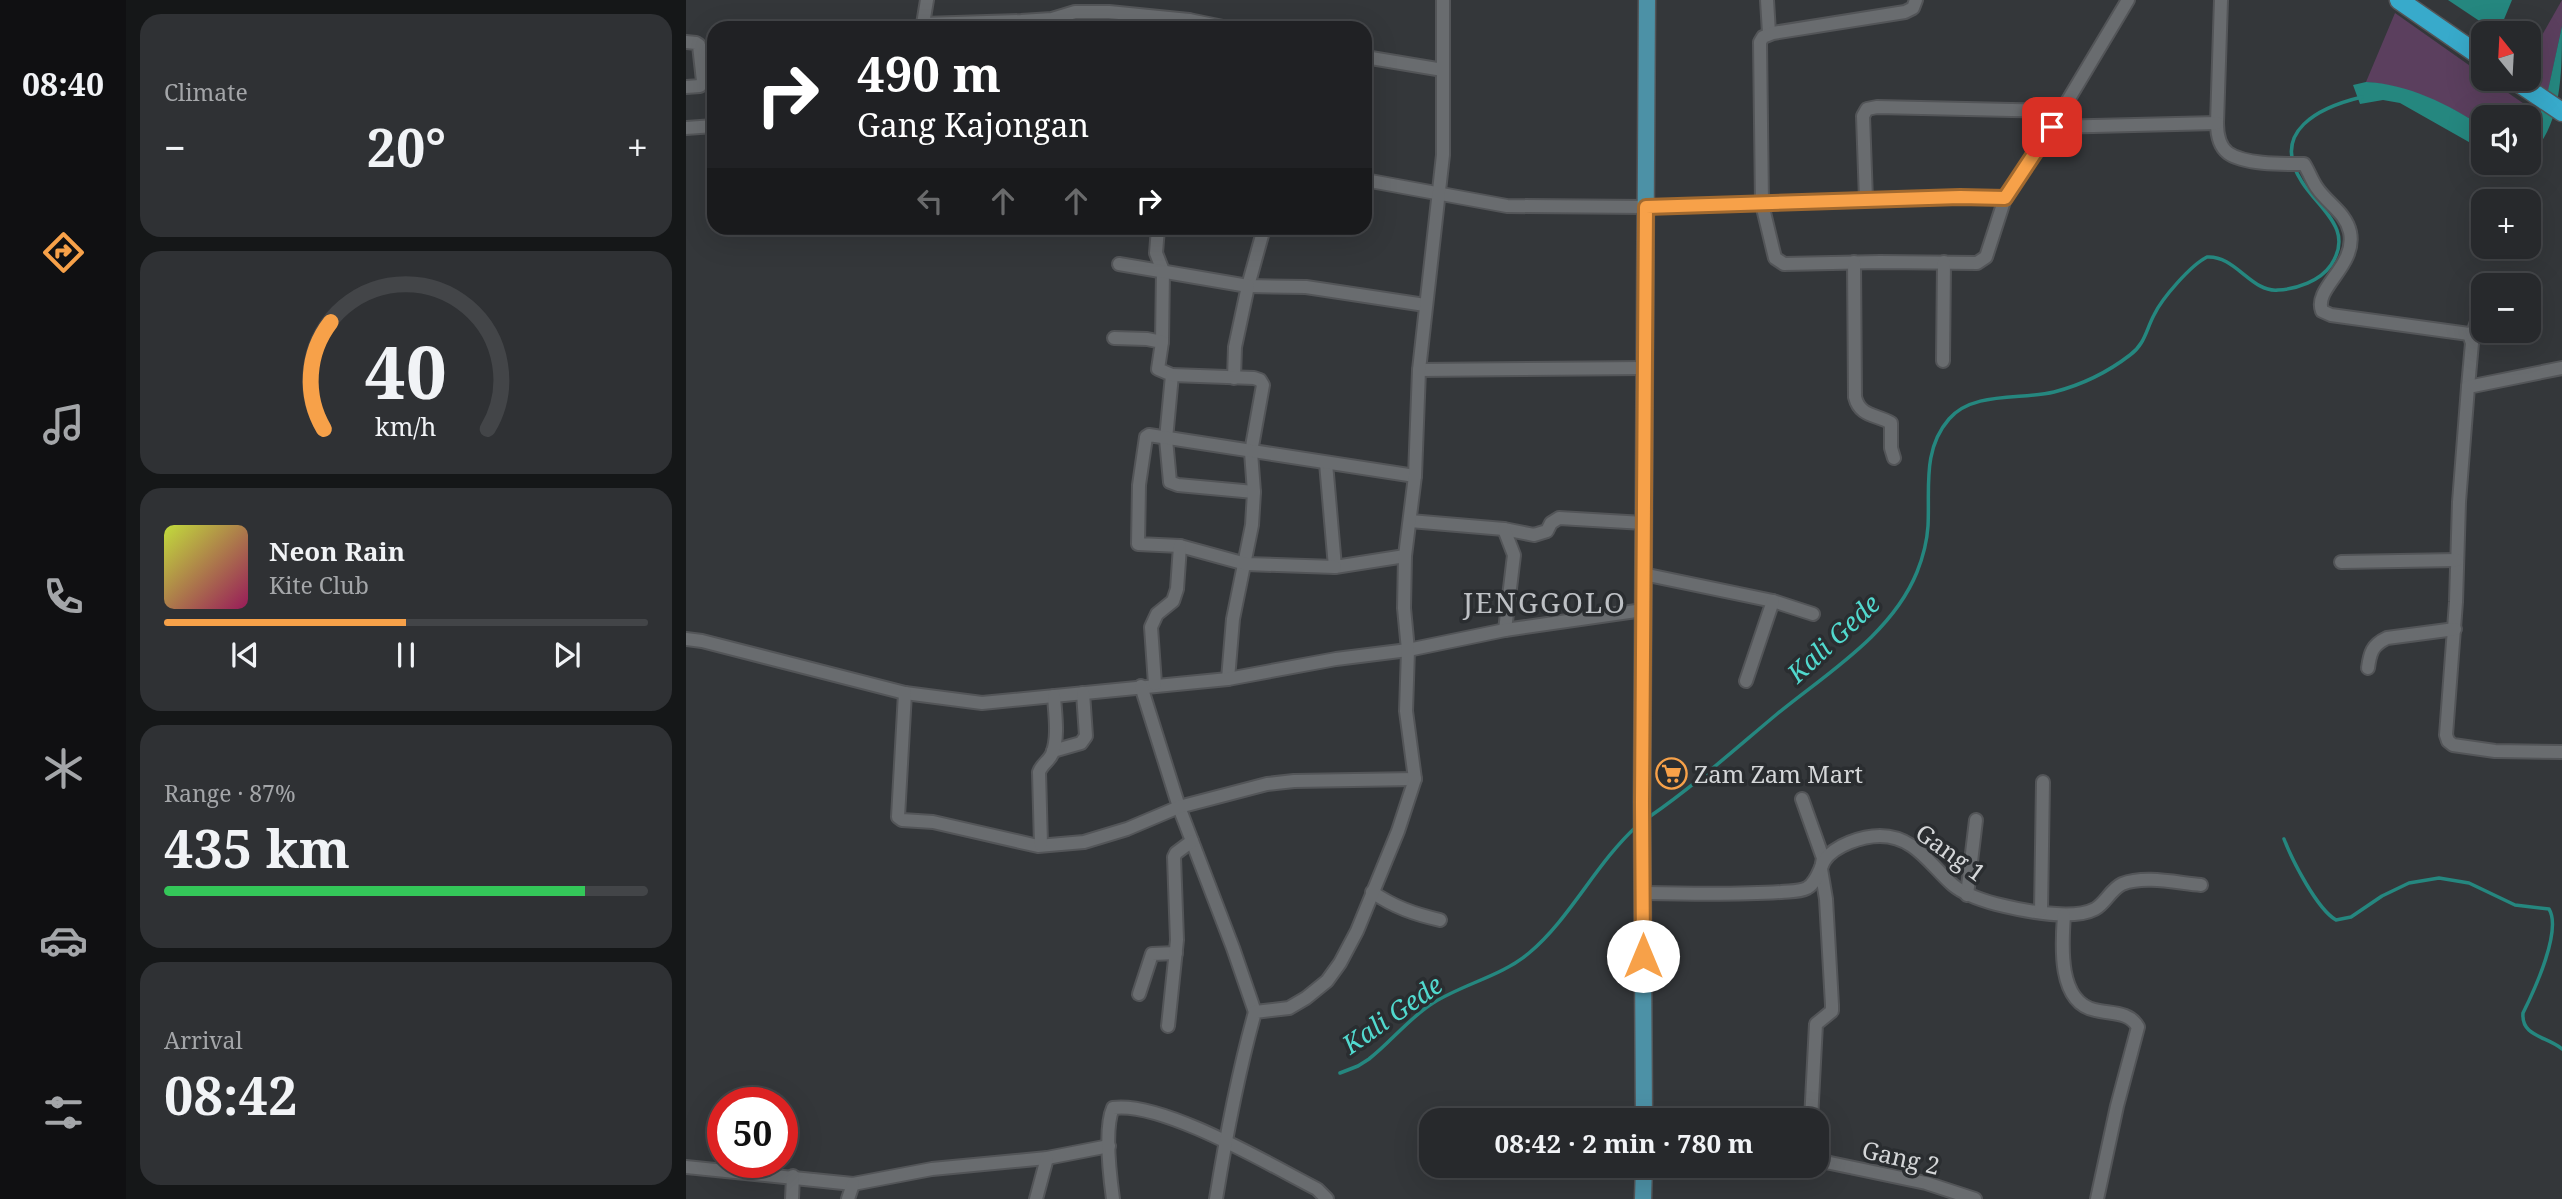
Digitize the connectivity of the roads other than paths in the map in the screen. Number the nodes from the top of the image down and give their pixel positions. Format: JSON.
{"nodes":[{"id":1,"x":927,"y":0,"type":"edge"},
{"id":2,"x":1443,"y":0,"type":"edge"},
{"id":3,"x":1647,"y":0,"type":"edge"},
{"id":4,"x":1767,"y":0,"type":"edge"},
{"id":5,"x":1916,"y":0,"type":"edge"},
{"id":6,"x":2128,"y":0,"type":"edge"},
{"id":7,"x":2221,"y":0,"type":"edge"},
{"id":8,"x":2399,"y":0,"type":"edge"},
{"id":9,"x":922,"y":21,"type":"edge"},
{"id":10,"x":1013,"y":21,"type":"edge"},
{"id":11,"x":1168,"y":21,"type":"edge"},
{"id":12,"x":1769,"y":33,"type":"junction"},
{"id":13,"x":686,"y":42,"type":"edge"},
{"id":14,"x":2471,"y":50,"type":"edge"},
{"id":15,"x":1372,"y":58,"type":"edge"},
{"id":16,"x":1443,"y":70,"type":"junction"},
{"id":17,"x":686,"y":87,"type":"edge"},
{"id":18,"x":2531,"y":91,"type":"edge"},
{"id":19,"x":2060,"y":111,"type":"junction"},
{"id":20,"x":2562,"y":112,"type":"edge"},
{"id":21,"x":2217,"y":123,"type":"junction"},
{"id":22,"x":707,"y":126,"type":"edge"},
{"id":23,"x":2052,"y":127,"type":"junction"},
{"id":24,"x":686,"y":128,"type":"edge"},
{"id":25,"x":1372,"y":181,"type":"edge"},
{"id":26,"x":1439,"y":194,"type":"junction"},
{"id":27,"x":2005,"y":198,"type":"junction"},
{"id":28,"x":1866,"y":200,"type":"junction"},
{"id":29,"x":1762,"y":204,"type":"junction"},
{"id":30,"x":1646,"y":207,"type":"junction"},
{"id":31,"x":1157,"y":235,"type":"edge"},
{"id":32,"x":1262,"y":235,"type":"edge"},
{"id":33,"x":1854,"y":262,"type":"junction"},
{"id":34,"x":1944,"y":262,"type":"junction"},
{"id":35,"x":1119,"y":264,"type":"dead end"},
{"id":36,"x":1163,"y":271,"type":"junction"},
{"id":37,"x":1248,"y":286,"type":"junction"},
{"id":38,"x":1425,"y":305,"type":"junction"},
{"id":39,"x":2471,"y":335,"type":"edge"},
{"id":40,"x":1114,"y":338,"type":"dead end"},
{"id":41,"x":1162,"y":342,"type":"junction"},
{"id":42,"x":2471,"y":343,"type":"edge"},
{"id":43,"x":1943,"y":361,"type":"dead end"},
{"id":44,"x":1645,"y":368,"type":"junction"},
{"id":45,"x":2562,"y":368,"type":"edge"},
{"id":46,"x":1419,"y":370,"type":"junction"},
{"id":47,"x":1172,"y":375,"type":"junction"},
{"id":48,"x":1234,"y":378,"type":"junction"},
{"id":49,"x":2468,"y":387,"type":"junction"},
{"id":50,"x":1166,"y":439,"type":"junction"},
{"id":51,"x":1251,"y":452,"type":"junction"},
{"id":52,"x":1894,"y":458,"type":"dead end"},
{"id":53,"x":1326,"y":463,"type":"junction"},
{"id":54,"x":1415,"y":476,"type":"junction"},
{"id":55,"x":1254,"y":492,"type":"junction"},
{"id":56,"x":1410,"y":521,"type":"junction"},
{"id":57,"x":1644,"y":523,"type":"junction"},
{"id":58,"x":1504,"y":529,"type":"junction"},
{"id":59,"x":1180,"y":546,"type":"junction"},
{"id":60,"x":1405,"y":556,"type":"junction"},
{"id":61,"x":2456,"y":560,"type":"junction"},
{"id":62,"x":2341,"y":562,"type":"dead end"},
{"id":63,"x":1246,"y":564,"type":"junction"},
{"id":64,"x":1335,"y":567,"type":"junction"},
{"id":65,"x":1643,"y":574,"type":"junction"},
{"id":66,"x":1773,"y":601,"type":"junction"},
{"id":67,"x":1643,"y":610,"type":"junction"},
{"id":68,"x":1813,"y":614,"type":"dead end"},
{"id":69,"x":2455,"y":629,"type":"junction"},
{"id":70,"x":1505,"y":630,"type":"junction"},
{"id":71,"x":686,"y":639,"type":"edge"},
{"id":72,"x":1408,"y":650,"type":"junction"},
{"id":73,"x":2368,"y":668,"type":"dead end"},
{"id":74,"x":1228,"y":679,"type":"junction"},
{"id":75,"x":1746,"y":681,"type":"dead end"},
{"id":76,"x":1155,"y":684,"type":"junction"},
{"id":77,"x":1141,"y":687,"type":"junction"},
{"id":78,"x":905,"y":693,"type":"junction"},
{"id":79,"x":1083,"y":693,"type":"junction"},
{"id":80,"x":1054,"y":696,"type":"junction"},
{"id":81,"x":1053,"y":751,"type":"junction"},
{"id":82,"x":2562,"y":752,"type":"edge"},
{"id":83,"x":1415,"y":779,"type":"junction"},
{"id":84,"x":2043,"y":782,"type":"dead end"},
{"id":85,"x":1802,"y":799,"type":"dead end"},
{"id":86,"x":1179,"y":807,"type":"junction"},
{"id":87,"x":1976,"y":820,"type":"dead end"},
{"id":88,"x":1192,"y":841,"type":"junction"},
{"id":89,"x":1041,"y":845,"type":"junction"},
{"id":90,"x":1821,"y":869,"type":"junction"},
{"id":91,"x":2201,"y":885,"type":"dead end"},
{"id":92,"x":1372,"y":892,"type":"junction"},
{"id":93,"x":1644,"y":893,"type":"junction"},
{"id":94,"x":1967,"y":895,"type":"junction"},
{"id":95,"x":2040,"y":911,"type":"junction"},
{"id":96,"x":2064,"y":915,"type":"junction"},
{"id":97,"x":1440,"y":920,"type":"dead end"},
{"id":98,"x":1176,"y":953,"type":"junction"},
{"id":99,"x":1139,"y":994,"type":"dead end"},
{"id":100,"x":1255,"y":1012,"type":"junction"},
{"id":101,"x":1168,"y":1026,"type":"dead end"},
{"id":102,"x":1644,"y":1108,"type":"edge"},
{"id":103,"x":1812,"y":1108,"type":"edge"},
{"id":104,"x":1225,"y":1142,"type":"junction"},
{"id":105,"x":1109,"y":1146,"type":"junction"},
{"id":106,"x":1047,"y":1158,"type":"junction"},
{"id":107,"x":1829,"y":1163,"type":"edge"},
{"id":108,"x":686,"y":1167,"type":"edge"},
{"id":109,"x":707,"y":1169,"type":"edge"},
{"id":110,"x":798,"y":1177,"type":"edge"},
{"id":111,"x":793,"y":1178,"type":"edge"},
{"id":112,"x":1644,"y":1178,"type":"edge"},
{"id":113,"x":853,"y":1184,"type":"junction"},
{"id":114,"x":792,"y":1199,"type":"edge"},
{"id":115,"x":848,"y":1199,"type":"edge"},
{"id":116,"x":1036,"y":1199,"type":"edge"},
{"id":117,"x":1113,"y":1199,"type":"edge"},
{"id":118,"x":1216,"y":1199,"type":"edge"},
{"id":119,"x":1327,"y":1199,"type":"edge"},
{"id":120,"x":1643,"y":1199,"type":"edge"},
{"id":121,"x":1975,"y":1199,"type":"edge"},
{"id":122,"x":2096,"y":1199,"type":"edge"}],
"edges":[{"from":1,"to":9,"type":"street"},
{"from":2,"to":16,"type":"street"},
{"from":3,"to":30,"type":"main road"},
{"from":4,"to":12,"type":"street"},
{"from":5,"to":12,"type":"street"},
{"from":6,"to":19,"type":"street"},
{"from":7,"to":21,"type":"street"},
{"from":8,"to":14,"type":"highway"},
{"from":10,"to":11,"type":"street"},
{"from":12,"to":29,"type":"street"},
{"from":13,"to":17,"type":"street"},
{"from":15,"to":16,"type":"street"},
{"from":16,"to":26,"type":"street"},
{"from":18,"to":20,"type":"highway"},
{"from":19,"to":23,"type":"street"},
{"from":19,"to":28,"type":"street"},
{"from":21,"to":23,"type":"street"},
{"from":21,"to":39,"type":"street"},
{"from":22,"to":24,"type":"street"},
{"from":23,"to":27,"type":"street"},
{"from":25,"to":26,"type":"street"},
{"from":26,"to":30,"type":"street"},
{"from":26,"to":38,"type":"street"},
{"from":27,"to":28,"type":"street"},
{"from":27,"to":34,"type":"street"},
{"from":28,"to":29,"type":"street"},
{"from":29,"to":30,"type":"street"},
{"from":29,"to":33,"type":"street"},
{"from":30,"to":44,"type":"main road"},
{"from":31,"to":36,"type":"street"},
{"from":32,"to":37,"type":"street"},
{"from":33,"to":34,"type":"street"},
{"from":33,"to":52,"type":"street"},
{"from":34,"to":43,"type":"street"},
{"from":35,"to":36,"type":"street"},
{"from":36,"to":37,"type":"street"},
{"from":36,"to":41,"type":"street"},
{"from":37,"to":38,"type":"street"},
{"from":37,"to":48,"type":"street"},
{"from":38,"to":46,"type":"street"},
{"from":40,"to":41,"type":"street"},
{"from":41,"to":47,"type":"street"},
{"from":42,"to":49,"type":"street"},
{"from":44,"to":46,"type":"street"},
{"from":44,"to":57,"type":"main road"},
{"from":45,"to":49,"type":"street"},
{"from":46,"to":54,"type":"street"},
{"from":47,"to":48,"type":"street"},
{"from":47,"to":50,"type":"street"},
{"from":48,"to":51,"type":"street"},
{"from":49,"to":61,"type":"street"},
{"from":50,"to":51,"type":"street"},
{"from":50,"to":55,"type":"street"},
{"from":50,"to":59,"type":"street"},
{"from":51,"to":53,"type":"street"},
{"from":51,"to":55,"type":"street"},
{"from":53,"to":54,"type":"street"},
{"from":53,"to":64,"type":"street"},
{"from":54,"to":56,"type":"street"},
{"from":55,"to":63,"type":"street"},
{"from":56,"to":58,"type":"street"},
{"from":56,"to":60,"type":"street"},
{"from":57,"to":58,"type":"street"},
{"from":57,"to":65,"type":"main road"},
{"from":58,"to":70,"type":"street"},
{"from":59,"to":63,"type":"street"},
{"from":59,"to":76,"type":"street"},
{"from":60,"to":64,"type":"street"},
{"from":60,"to":72,"type":"street"},
{"from":61,"to":62,"type":"street"},
{"from":61,"to":69,"type":"street"},
{"from":63,"to":64,"type":"street"},
{"from":63,"to":74,"type":"street"},
{"from":65,"to":66,"type":"street"},
{"from":65,"to":67,"type":"main road"},
{"from":66,"to":68,"type":"street"},
{"from":66,"to":75,"type":"street"},
{"from":67,"to":70,"type":"street"},
{"from":67,"to":93,"type":"main road"},
{"from":69,"to":73,"type":"street"},
{"from":69,"to":82,"type":"street"},
{"from":70,"to":72,"type":"street"},
{"from":71,"to":78,"type":"street"},
{"from":72,"to":74,"type":"street"},
{"from":72,"to":83,"type":"street"},
{"from":74,"to":76,"type":"street"},
{"from":76,"to":77,"type":"street"},
{"from":77,"to":79,"type":"street"},
{"from":77,"to":86,"type":"street"},
{"from":78,"to":80,"type":"street"},
{"from":78,"to":89,"type":"street"},
{"from":79,"to":80,"type":"street"},
{"from":79,"to":81,"type":"street"},
{"from":80,"to":81,"type":"street"},
{"from":81,"to":89,"type":"street"},
{"from":83,"to":86,"type":"street"},
{"from":83,"to":92,"type":"street"},
{"from":84,"to":95,"type":"street"},
{"from":85,"to":90,"type":"street"},
{"from":86,"to":88,"type":"street"},
{"from":86,"to":89,"type":"street"},
{"from":87,"to":94,"type":"street"},
{"from":88,"to":98,"type":"street"},
{"from":88,"to":100,"type":"street"},
{"from":90,"to":93,"type":"street","name":"Gang 1"},
{"from":90,"to":94,"type":"street","name":"Gang 1"},
{"from":90,"to":103,"type":"street"},
{"from":91,"to":96,"type":"street","name":"Gang 1"},
{"from":92,"to":97,"type":"street"},
{"from":92,"to":100,"type":"street"},
{"from":93,"to":102,"type":"main road"},
{"from":94,"to":95,"type":"street","name":"Gang 1"},
{"from":95,"to":96,"type":"street","name":"Gang 1"},
{"from":96,"to":122,"type":"street"},
{"from":98,"to":99,"type":"street"},
{"from":98,"to":101,"type":"street"},
{"from":100,"to":104,"type":"street"},
{"from":104,"to":105,"type":"street"},
{"from":104,"to":118,"type":"street"},
{"from":104,"to":119,"type":"street"},
{"from":105,"to":106,"type":"street"},
{"from":105,"to":117,"type":"street"},
{"from":106,"to":113,"type":"street"},
{"from":106,"to":116,"type":"street"},
{"from":107,"to":121,"type":"street","name":"Gang 2"},
{"from":108,"to":109,"type":"street"},
{"from":110,"to":113,"type":"street"},
{"from":111,"to":114,"type":"street"},
{"from":112,"to":120,"type":"main road"},
{"from":113,"to":115,"type":"street"}]}
